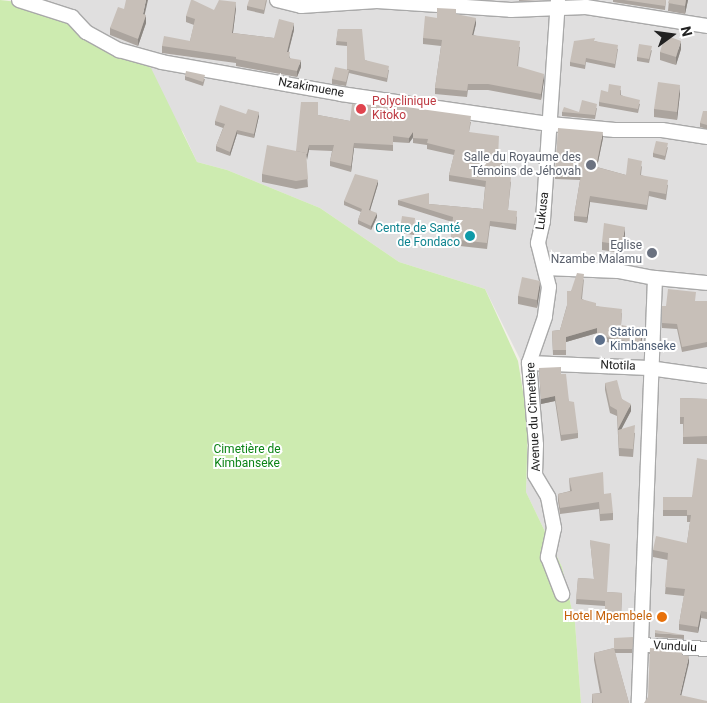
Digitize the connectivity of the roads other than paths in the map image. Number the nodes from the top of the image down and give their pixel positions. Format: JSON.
{"nodes":[{"id":1,"x":19,"y":0,"type":"edge"},
{"id":2,"x":277,"y":0,"type":"edge"},
{"id":3,"x":559,"y":4,"type":"edge"},
{"id":4,"x":707,"y":26,"type":"edge"},
{"id":5,"x":550,"y":124,"type":"junction"},
{"id":6,"x":707,"y":137,"type":"edge"},
{"id":7,"x":545,"y":268,"type":"junction"},
{"id":8,"x":655,"y":278,"type":"junction"},
{"id":9,"x":707,"y":282,"type":"edge"},
{"id":10,"x":529,"y":363,"type":"junction"},
{"id":11,"x":649,"y":368,"type":"junction"},
{"id":12,"x":707,"y":376,"type":"edge"},
{"id":13,"x":562,"y":594,"type":"dead end"},
{"id":14,"x":642,"y":645,"type":"junction"},
{"id":15,"x":707,"y":648,"type":"edge"},
{"id":16,"x":639,"y":703,"type":"edge"}],
"edges":[{"from":1,"to":5,"type":"street","name":"Nzakimuene"},
{"from":2,"to":3,"type":"street"},
{"from":3,"to":4,"type":"street"},
{"from":3,"to":5,"type":"street","name":"Lukusa"},
{"from":5,"to":6,"type":"street","name":"Nzakimuene"},
{"from":5,"to":7,"type":"street","name":"Lukusa"},
{"from":7,"to":8,"type":"street"},
{"from":7,"to":10,"type":"street","name":"Avenue du Cimetière"},
{"from":8,"to":9,"type":"street"},
{"from":8,"to":11,"type":"street"},
{"from":10,"to":11,"type":"street","name":"Ntotila"},
{"from":10,"to":13,"type":"street","name":"Avenue du Cimetière"},
{"from":11,"to":12,"type":"street","name":"Ntotila"},
{"from":11,"to":14,"type":"street"},
{"from":14,"to":15,"type":"street","name":"Vundulu"},
{"from":14,"to":16,"type":"street"}]}
